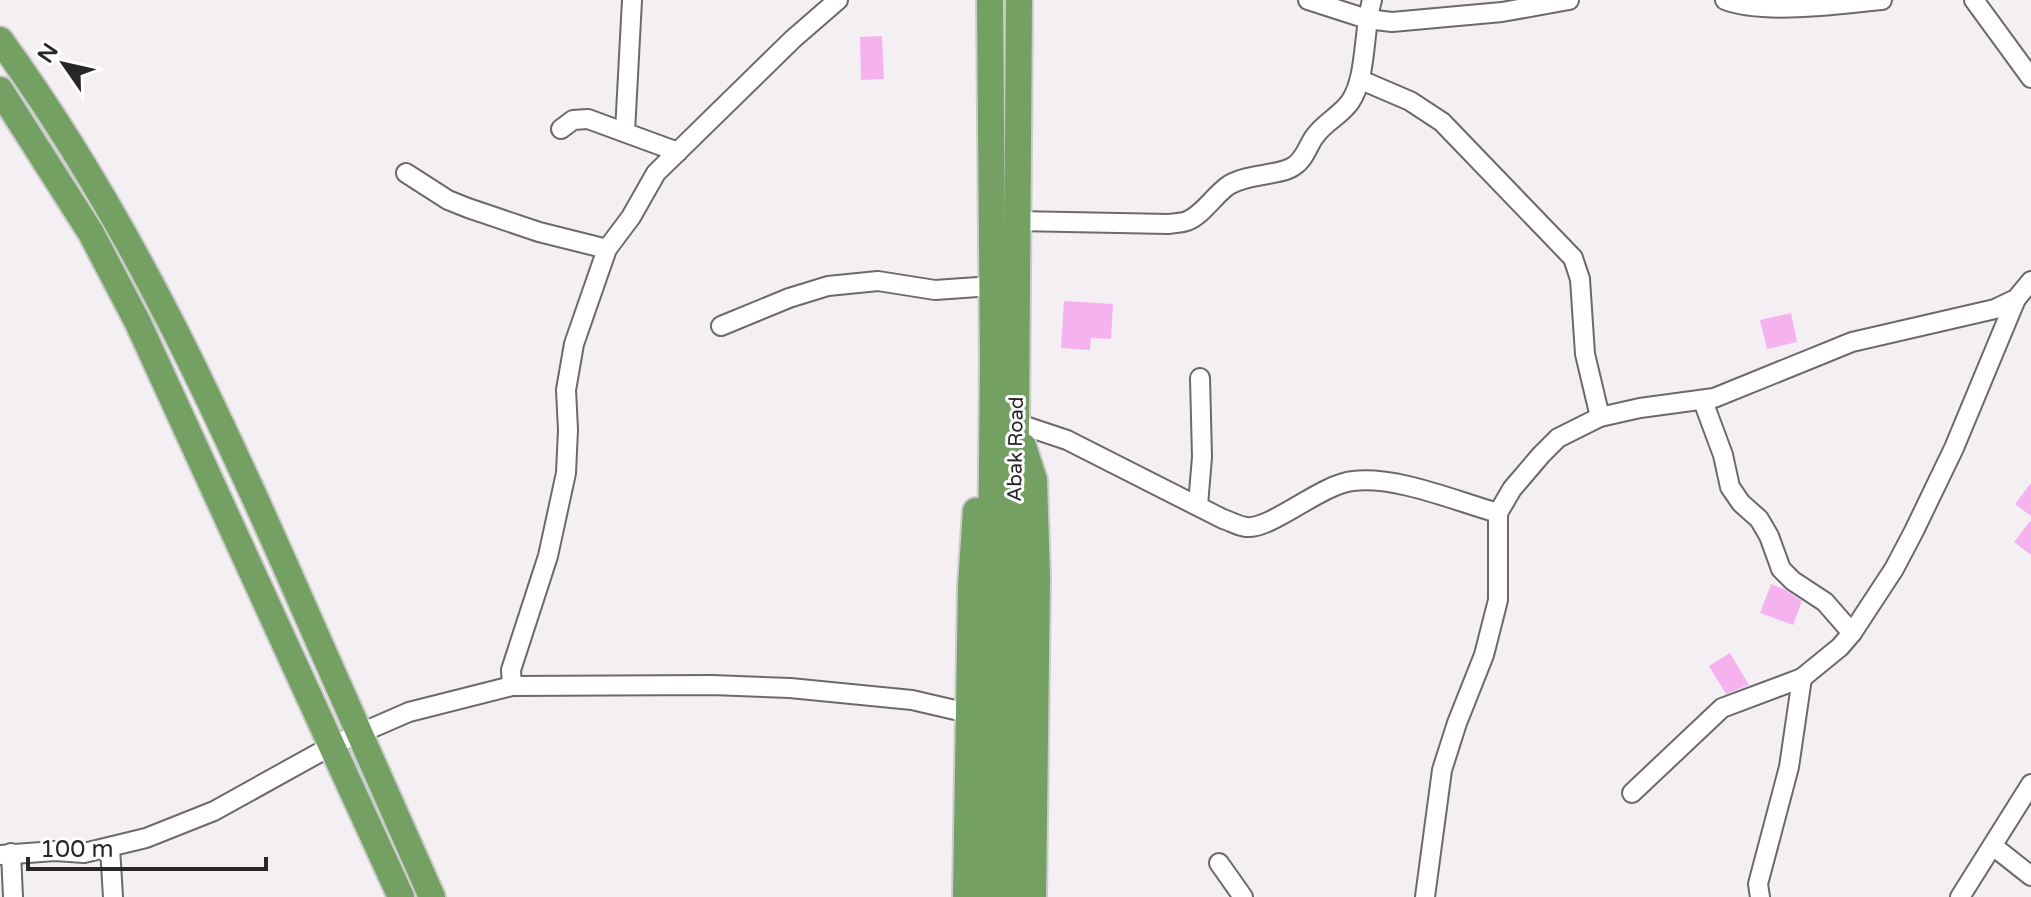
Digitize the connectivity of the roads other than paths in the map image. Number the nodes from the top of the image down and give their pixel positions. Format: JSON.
{"nodes":[{"id":1,"x":632,"y":0,"type":"edge"},
{"id":2,"x":838,"y":0,"type":"edge"},
{"id":3,"x":990,"y":0,"type":"edge"},
{"id":4,"x":1019,"y":0,"type":"edge"},
{"id":5,"x":1308,"y":0,"type":"edge"},
{"id":6,"x":1372,"y":0,"type":"edge"},
{"id":7,"x":1569,"y":0,"type":"edge"},
{"id":8,"x":1725,"y":0,"type":"edge"},
{"id":9,"x":1882,"y":0,"type":"edge"},
{"id":10,"x":1974,"y":0,"type":"edge"},
{"id":11,"x":1367,"y":19,"type":"junction"},
{"id":12,"x":0,"y":40,"type":"edge"},
{"id":13,"x":2031,"y":78,"type":"edge"},
{"id":14,"x":1361,"y":80,"type":"junction"},
{"id":15,"x":0,"y":90,"type":"edge"},
{"id":16,"x":561,"y":129,"type":"dead end"},
{"id":17,"x":625,"y":132,"type":"junction"},
{"id":18,"x":678,"y":152,"type":"junction"},
{"id":19,"x":406,"y":173,"type":"dead end"},
{"id":20,"x":1017,"y":221,"type":"junction"},
{"id":21,"x":607,"y":249,"type":"junction"},
{"id":22,"x":2031,"y":281,"type":"edge"},
{"id":23,"x":992,"y":286,"type":"junction"},
{"id":24,"x":2016,"y":299,"type":"junction"},
{"id":25,"x":721,"y":326,"type":"dead end"},
{"id":26,"x":993,"y":360,"type":"junction"},
{"id":27,"x":1200,"y":378,"type":"dead end"},
{"id":28,"x":1703,"y":401,"type":"junction"},
{"id":29,"x":1600,"y":417,"type":"junction"},
{"id":30,"x":1016,"y":423,"type":"junction"},
{"id":31,"x":1198,"y":505,"type":"junction"},
{"id":32,"x":1498,"y":513,"type":"junction"},
{"id":33,"x":1852,"y":633,"type":"junction"},
{"id":34,"x":1802,"y":678,"type":"junction"},
{"id":35,"x":512,"y":686,"type":"junction"},
{"id":36,"x":968,"y":713,"type":"junction"},
{"id":37,"x":358,"y":733,"type":"junction"},
{"id":38,"x":333,"y":745,"type":"junction"},
{"id":39,"x":2031,"y":784,"type":"edge"},
{"id":40,"x":1632,"y":793,"type":"dead end"},
{"id":41,"x":1993,"y":846,"type":"junction"},
{"id":42,"x":110,"y":848,"type":"junction"},
{"id":43,"x":6,"y":854,"type":"edge"},
{"id":44,"x":1219,"y":863,"type":"dead end"},
{"id":45,"x":2031,"y":876,"type":"edge"},
{"id":46,"x":13,"y":897,"type":"edge"},
{"id":47,"x":113,"y":897,"type":"edge"},
{"id":48,"x":401,"y":897,"type":"edge"},
{"id":49,"x":432,"y":897,"type":"edge"},
{"id":50,"x":966,"y":897,"type":"edge"},
{"id":51,"x":988,"y":897,"type":"edge"},
{"id":52,"x":1008,"y":897,"type":"edge"},
{"id":53,"x":1033,"y":897,"type":"edge"},
{"id":54,"x":1243,"y":897,"type":"edge"},
{"id":55,"x":1425,"y":897,"type":"edge"},
{"id":56,"x":1760,"y":897,"type":"edge"},
{"id":57,"x":1960,"y":897,"type":"edge"}],
"edges":[{"from":1,"to":17,"type":"street"},
{"from":2,"to":18,"type":"street"},
{"from":3,"to":23,"type":"highway","name":"Abak Road"},
{"from":4,"to":20,"type":"highway","name":"Abak Road"},
{"from":5,"to":11,"type":"street"},
{"from":6,"to":11,"type":"street"},
{"from":7,"to":11,"type":"street"},
{"from":8,"to":9,"type":"street"},
{"from":10,"to":13,"type":"street"},
{"from":11,"to":14,"type":"street"},
{"from":12,"to":37,"type":"highway"},
{"from":14,"to":20,"type":"street"},
{"from":14,"to":29,"type":"street"},
{"from":15,"to":38,"type":"highway"},
{"from":16,"to":17,"type":"street"},
{"from":17,"to":18,"type":"street"},
{"from":18,"to":21,"type":"street"},
{"from":19,"to":21,"type":"street"},
{"from":20,"to":30,"type":"highway","name":"Abak Road"},
{"from":21,"to":35,"type":"street"},
{"from":22,"to":24,"type":"street"},
{"from":23,"to":25,"type":"street"},
{"from":23,"to":26,"type":"highway","name":"Abak Road"},
{"from":24,"to":28,"type":"street"},
{"from":24,"to":33,"type":"street"},
{"from":26,"to":36,"type":"highway"},
{"from":26,"to":51,"type":"highway","name":"Abak Road"},
{"from":27,"to":31,"type":"street"},
{"from":28,"to":29,"type":"street"},
{"from":28,"to":33,"type":"street"},
{"from":29,"to":32,"type":"street"},
{"from":30,"to":31,"type":"street"},
{"from":30,"to":52,"type":"highway","name":"Abak Road"},
{"from":30,"to":53,"type":"highway"},
{"from":31,"to":32,"type":"street"},
{"from":32,"to":55,"type":"street"},
{"from":33,"to":34,"type":"street"},
{"from":34,"to":40,"type":"street"},
{"from":34,"to":56,"type":"street"},
{"from":35,"to":36,"type":"street"},
{"from":35,"to":37,"type":"street"},
{"from":36,"to":50,"type":"highway"},
{"from":37,"to":38,"type":"street"},
{"from":37,"to":49,"type":"highway"},
{"from":38,"to":42,"type":"street"},
{"from":38,"to":48,"type":"highway"},
{"from":39,"to":41,"type":"street"},
{"from":41,"to":45,"type":"street"},
{"from":41,"to":57,"type":"street"},
{"from":42,"to":43,"type":"street"},
{"from":42,"to":47,"type":"street"},
{"from":43,"to":46,"type":"street"},
{"from":44,"to":54,"type":"street"}]}
